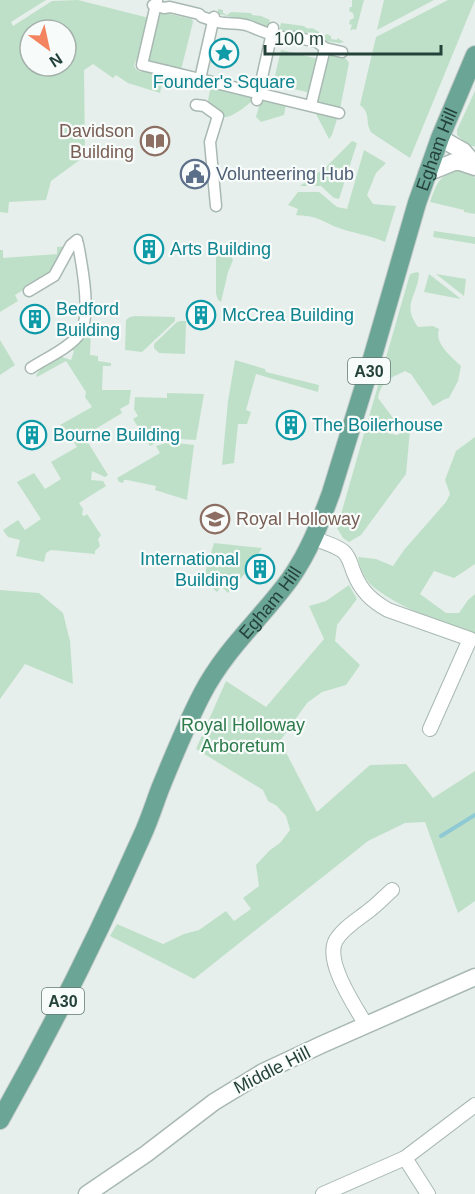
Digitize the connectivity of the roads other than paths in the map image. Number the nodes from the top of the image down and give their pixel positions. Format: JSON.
{"nodes":[{"id":1,"x":155,"y":4,"type":"edge"},
{"id":2,"x":214,"y":18,"type":"junction"},
{"id":3,"x":273,"y":31,"type":"junction"},
{"id":4,"x":325,"y":48,"type":"junction"},
{"id":5,"x":342,"y":52,"type":"dead end"},
{"id":6,"x":475,"y":55,"type":"edge"},
{"id":7,"x":200,"y":79,"type":"junction"},
{"id":8,"x":258,"y":97,"type":"junction"},
{"id":9,"x":196,"y":105,"type":"dead end"},
{"id":10,"x":311,"y":105,"type":"junction"},
{"id":11,"x":339,"y":113,"type":"dead end"},
{"id":12,"x":440,"y":138,"type":"junction"},
{"id":13,"x":221,"y":160,"type":"dead end"},
{"id":14,"x":475,"y":166,"type":"edge"},
{"id":15,"x":212,"y":170,"type":"junction"},
{"id":16,"x":427,"y":173,"type":"junction"},
{"id":17,"x":216,"y":206,"type":"dead end"},
{"id":18,"x":29,"y":291,"type":"dead end"},
{"id":19,"x":31,"y":368,"type":"dead end"},
{"id":20,"x":315,"y":538,"type":"junction"},
{"id":21,"x":430,"y":729,"type":"dead end"},
{"id":22,"x":392,"y":890,"type":"dead end"},
{"id":23,"x":475,"y":977,"type":"edge"},
{"id":24,"x":366,"y":1025,"type":"junction"},
{"id":25,"x":475,"y":1105,"type":"edge"},
{"id":26,"x":0,"y":1120,"type":"edge"},
{"id":27,"x":405,"y":1158,"type":"junction"},
{"id":28,"x":87,"y":1194,"type":"edge"},
{"id":29,"x":323,"y":1194,"type":"edge"},
{"id":30,"x":428,"y":1194,"type":"edge"}],
"edges":[{"from":1,"to":2,"type":"street"},
{"from":1,"to":7,"type":"street"},
{"from":2,"to":3,"type":"street"},
{"from":2,"to":7,"type":"street"},
{"from":3,"to":4,"type":"street"},
{"from":3,"to":8,"type":"street"},
{"from":4,"to":5,"type":"street"},
{"from":4,"to":10,"type":"street"},
{"from":6,"to":12,"type":"main road","name":"Egham Hill","number":"A30"},
{"from":7,"to":8,"type":"street"},
{"from":8,"to":10,"type":"street"},
{"from":9,"to":15,"type":"street"},
{"from":10,"to":11,"type":"street"},
{"from":12,"to":14,"type":"street"},
{"from":12,"to":16,"type":"main road","name":"Egham Hill","number":"A30"},
{"from":13,"to":15,"type":"street"},
{"from":14,"to":16,"type":"street"},
{"from":15,"to":17,"type":"street"},
{"from":16,"to":20,"type":"main road","name":"Egham Hill","number":"A30"},
{"from":18,"to":19,"type":"street"},
{"from":20,"to":21,"type":"street"},
{"from":20,"to":26,"type":"main road","name":"Egham Hill","number":"A30"},
{"from":22,"to":24,"type":"street"},
{"from":23,"to":24,"type":"street","name":"Middle Hill"},
{"from":24,"to":28,"type":"street","name":"Middle Hill"},
{"from":25,"to":27,"type":"street"},
{"from":27,"to":29,"type":"street"},
{"from":27,"to":30,"type":"street"}]}
